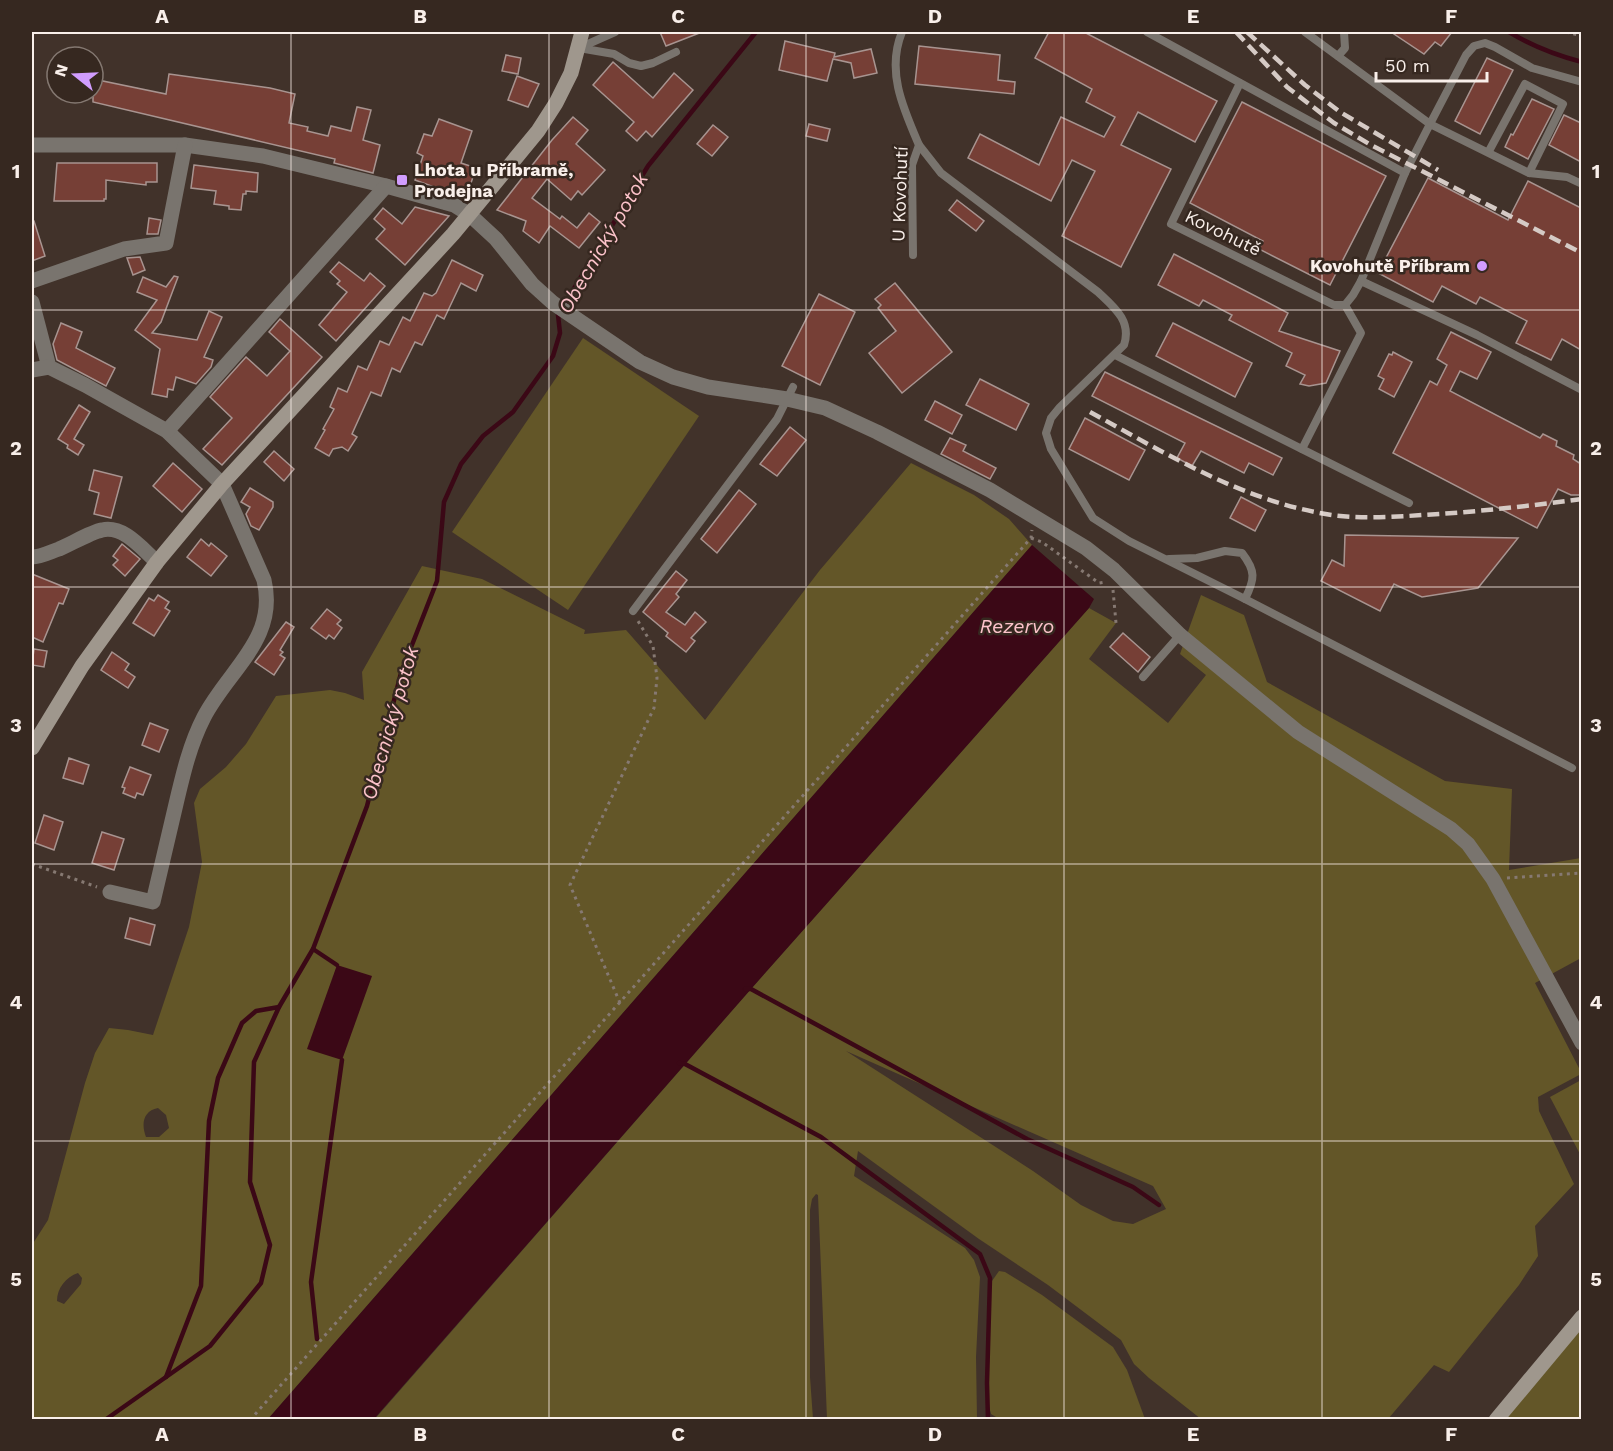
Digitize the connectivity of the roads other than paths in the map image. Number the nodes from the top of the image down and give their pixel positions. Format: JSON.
{"nodes":[{"id":1,"x":582,"y":32,"type":"edge"},
{"id":2,"x":615,"y":32,"type":"edge"},
{"id":3,"x":902,"y":32,"type":"edge"},
{"id":4,"x":1147,"y":32,"type":"edge"},
{"id":5,"x":1305,"y":32,"type":"edge"},
{"id":6,"x":1344,"y":32,"type":"edge"},
{"id":7,"x":579,"y":48,"type":"junction"},
{"id":8,"x":676,"y":52,"type":"dead end"},
{"id":9,"x":1338,"y":56,"type":"junction"},
{"id":10,"x":1581,"y":82,"type":"edge"},
{"id":11,"x":1240,"y":83,"type":"junction"},
{"id":12,"x":1430,"y":124,"type":"junction"},
{"id":13,"x":32,"y":145,"type":"edge"},
{"id":14,"x":185,"y":145,"type":"junction"},
{"id":15,"x":919,"y":145,"type":"junction"},
{"id":16,"x":1489,"y":151,"type":"junction"},
{"id":17,"x":1405,"y":172,"type":"junction"},
{"id":18,"x":1529,"y":173,"type":"junction"},
{"id":19,"x":1581,"y":184,"type":"edge"},
{"id":20,"x":386,"y":186,"type":"junction"},
{"id":21,"x":470,"y":215,"type":"junction"},
{"id":22,"x":913,"y":255,"type":"dead end"},
{"id":23,"x":32,"y":280,"type":"edge"},
{"id":24,"x":1361,"y":281,"type":"junction"},
{"id":25,"x":32,"y":302,"type":"edge"},
{"id":26,"x":1345,"y":304,"type":"junction"},
{"id":27,"x":1115,"y":355,"type":"junction"},
{"id":28,"x":49,"y":368,"type":"junction"},
{"id":29,"x":32,"y":370,"type":"edge"},
{"id":30,"x":1581,"y":390,"type":"edge"},
{"id":31,"x":790,"y":393,"type":"junction"},
{"id":32,"x":167,"y":431,"type":"junction"},
{"id":33,"x":1302,"y":449,"type":"junction"},
{"id":34,"x":222,"y":484,"type":"junction"},
{"id":35,"x":1409,"y":502,"type":"dead end"},
{"id":36,"x":32,"y":557,"type":"edge"},
{"id":37,"x":1167,"y":559,"type":"junction"},
{"id":38,"x":157,"y":562,"type":"junction"},
{"id":39,"x":1245,"y":599,"type":"junction"},
{"id":40,"x":633,"y":611,"type":"road end"},
{"id":41,"x":1180,"y":635,"type":"junction"},
{"id":42,"x":1143,"y":677,"type":"dead end"},
{"id":43,"x":32,"y":748,"type":"edge"},
{"id":44,"x":1572,"y":768,"type":"dead end"},
{"id":45,"x":110,"y":892,"type":"road end"},
{"id":46,"x":1581,"y":1043,"type":"edge"},
{"id":47,"x":1581,"y":1317,"type":"edge"},
{"id":48,"x":1496,"y":1419,"type":"edge"}],
"edges":[{"from":1,"to":7,"type":"street"},
{"from":2,"to":7,"type":"lane"},
{"from":3,"to":15,"type":"lane","name":"U Kovohutí"},
{"from":4,"to":11,"type":"lane"},
{"from":5,"to":9,"type":"lane"},
{"from":6,"to":9,"type":"lane"},
{"from":7,"to":8,"type":"lane"},
{"from":7,"to":21,"type":"street"},
{"from":9,"to":12,"type":"lane"},
{"from":10,"to":12,"type":"lane"},
{"from":11,"to":17,"type":"lane"},
{"from":11,"to":26,"type":"lane","name":"Kovohutě"},
{"from":12,"to":16,"type":"lane"},
{"from":12,"to":17,"type":"lane"},
{"from":13,"to":14,"type":"street"},
{"from":14,"to":20,"type":"street"},
{"from":14,"to":23,"type":"street"},
{"from":15,"to":22,"type":"lane","name":"U Kovohutí"},
{"from":15,"to":27,"type":"lane"},
{"from":16,"to":18,"type":"lane"},
{"from":16,"to":18,"type":"lane"},
{"from":17,"to":24,"type":"lane"},
{"from":18,"to":19,"type":"lane"},
{"from":20,"to":21,"type":"street"},
{"from":20,"to":32,"type":"street"},
{"from":21,"to":31,"type":"street"},
{"from":21,"to":34,"type":"street"},
{"from":24,"to":26,"type":"lane"},
{"from":24,"to":30,"type":"lane"},
{"from":25,"to":28,"type":"street"},
{"from":26,"to":33,"type":"lane"},
{"from":27,"to":33,"type":"lane"},
{"from":27,"to":37,"type":"lane"},
{"from":28,"to":29,"type":"street"},
{"from":28,"to":32,"type":"street"},
{"from":31,"to":40,"type":"lane"},
{"from":31,"to":41,"type":"street"},
{"from":32,"to":34,"type":"street"},
{"from":33,"to":35,"type":"lane"},
{"from":34,"to":38,"type":"street"},
{"from":34,"to":45,"type":"street"},
{"from":36,"to":38,"type":"street"},
{"from":37,"to":39,"type":"lane"},
{"from":37,"to":39,"type":"lane"},
{"from":38,"to":43,"type":"street"},
{"from":39,"to":44,"type":"lane"},
{"from":41,"to":42,"type":"lane"},
{"from":41,"to":46,"type":"street"},
{"from":47,"to":48,"type":"street"}]}
